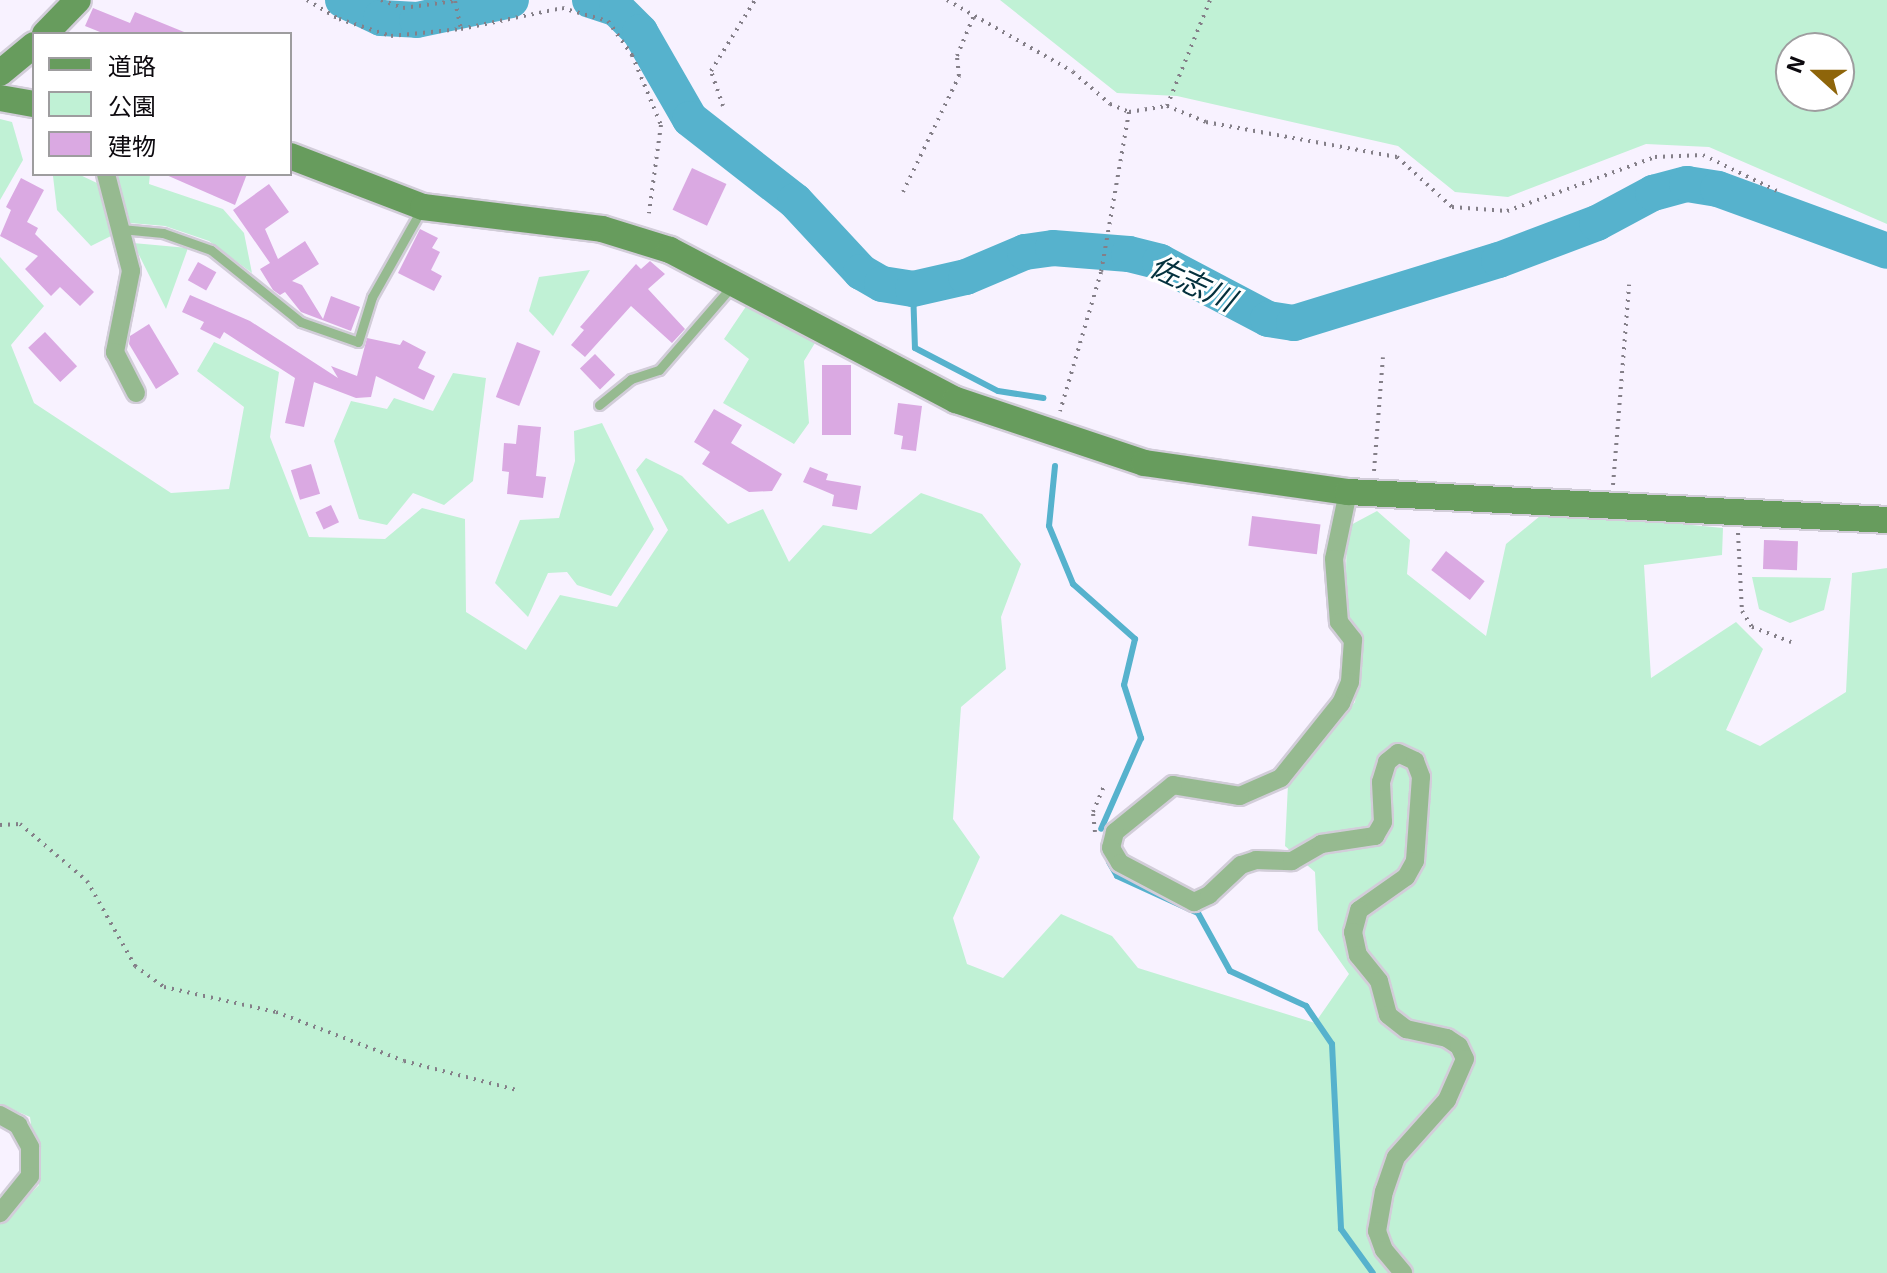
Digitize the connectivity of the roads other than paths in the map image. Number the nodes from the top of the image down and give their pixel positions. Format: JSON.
{"nodes":[{"id":1,"x":78,"y":0,"type":"edge"},
{"id":2,"x":47,"y":32,"type":"edge"},
{"id":3,"x":32,"y":47,"type":"edge"},
{"id":4,"x":0,"y":73,"type":"edge"},
{"id":5,"x":0,"y":98,"type":"edge"},
{"id":6,"x":32,"y":104,"type":"edge"},
{"id":7,"x":292,"y":157,"type":"edge"},
{"id":8,"x":107,"y":176,"type":"edge"},
{"id":9,"x":423,"y":207,"type":"junction"},
{"id":10,"x":121,"y":229,"type":"junction"},
{"id":11,"x":735,"y":283,"type":"junction"},
{"id":12,"x":136,"y":393,"type":"dead end"},
{"id":13,"x":599,"y":405,"type":"dead end"},
{"id":14,"x":1360,"y":493,"type":"junction"},
{"id":15,"x":1887,"y":520,"type":"edge"},
{"id":16,"x":0,"y":1115,"type":"edge"},
{"id":17,"x":0,"y":1213,"type":"edge"},
{"id":18,"x":1403,"y":1273,"type":"edge"}],
"edges":[{"from":1,"to":2,"type":"street"},
{"from":3,"to":4,"type":"street"},
{"from":5,"to":6,"type":"street"},
{"from":7,"to":9,"type":"street"},
{"from":8,"to":10,"type":"street"},
{"from":9,"to":10,"type":"lane"},
{"from":9,"to":11,"type":"street"},
{"from":10,"to":12,"type":"street"},
{"from":11,"to":13,"type":"lane"},
{"from":11,"to":14,"type":"street"},
{"from":14,"to":15,"type":"street"},
{"from":14,"to":18,"type":"street"},
{"from":16,"to":17,"type":"street"}]}
